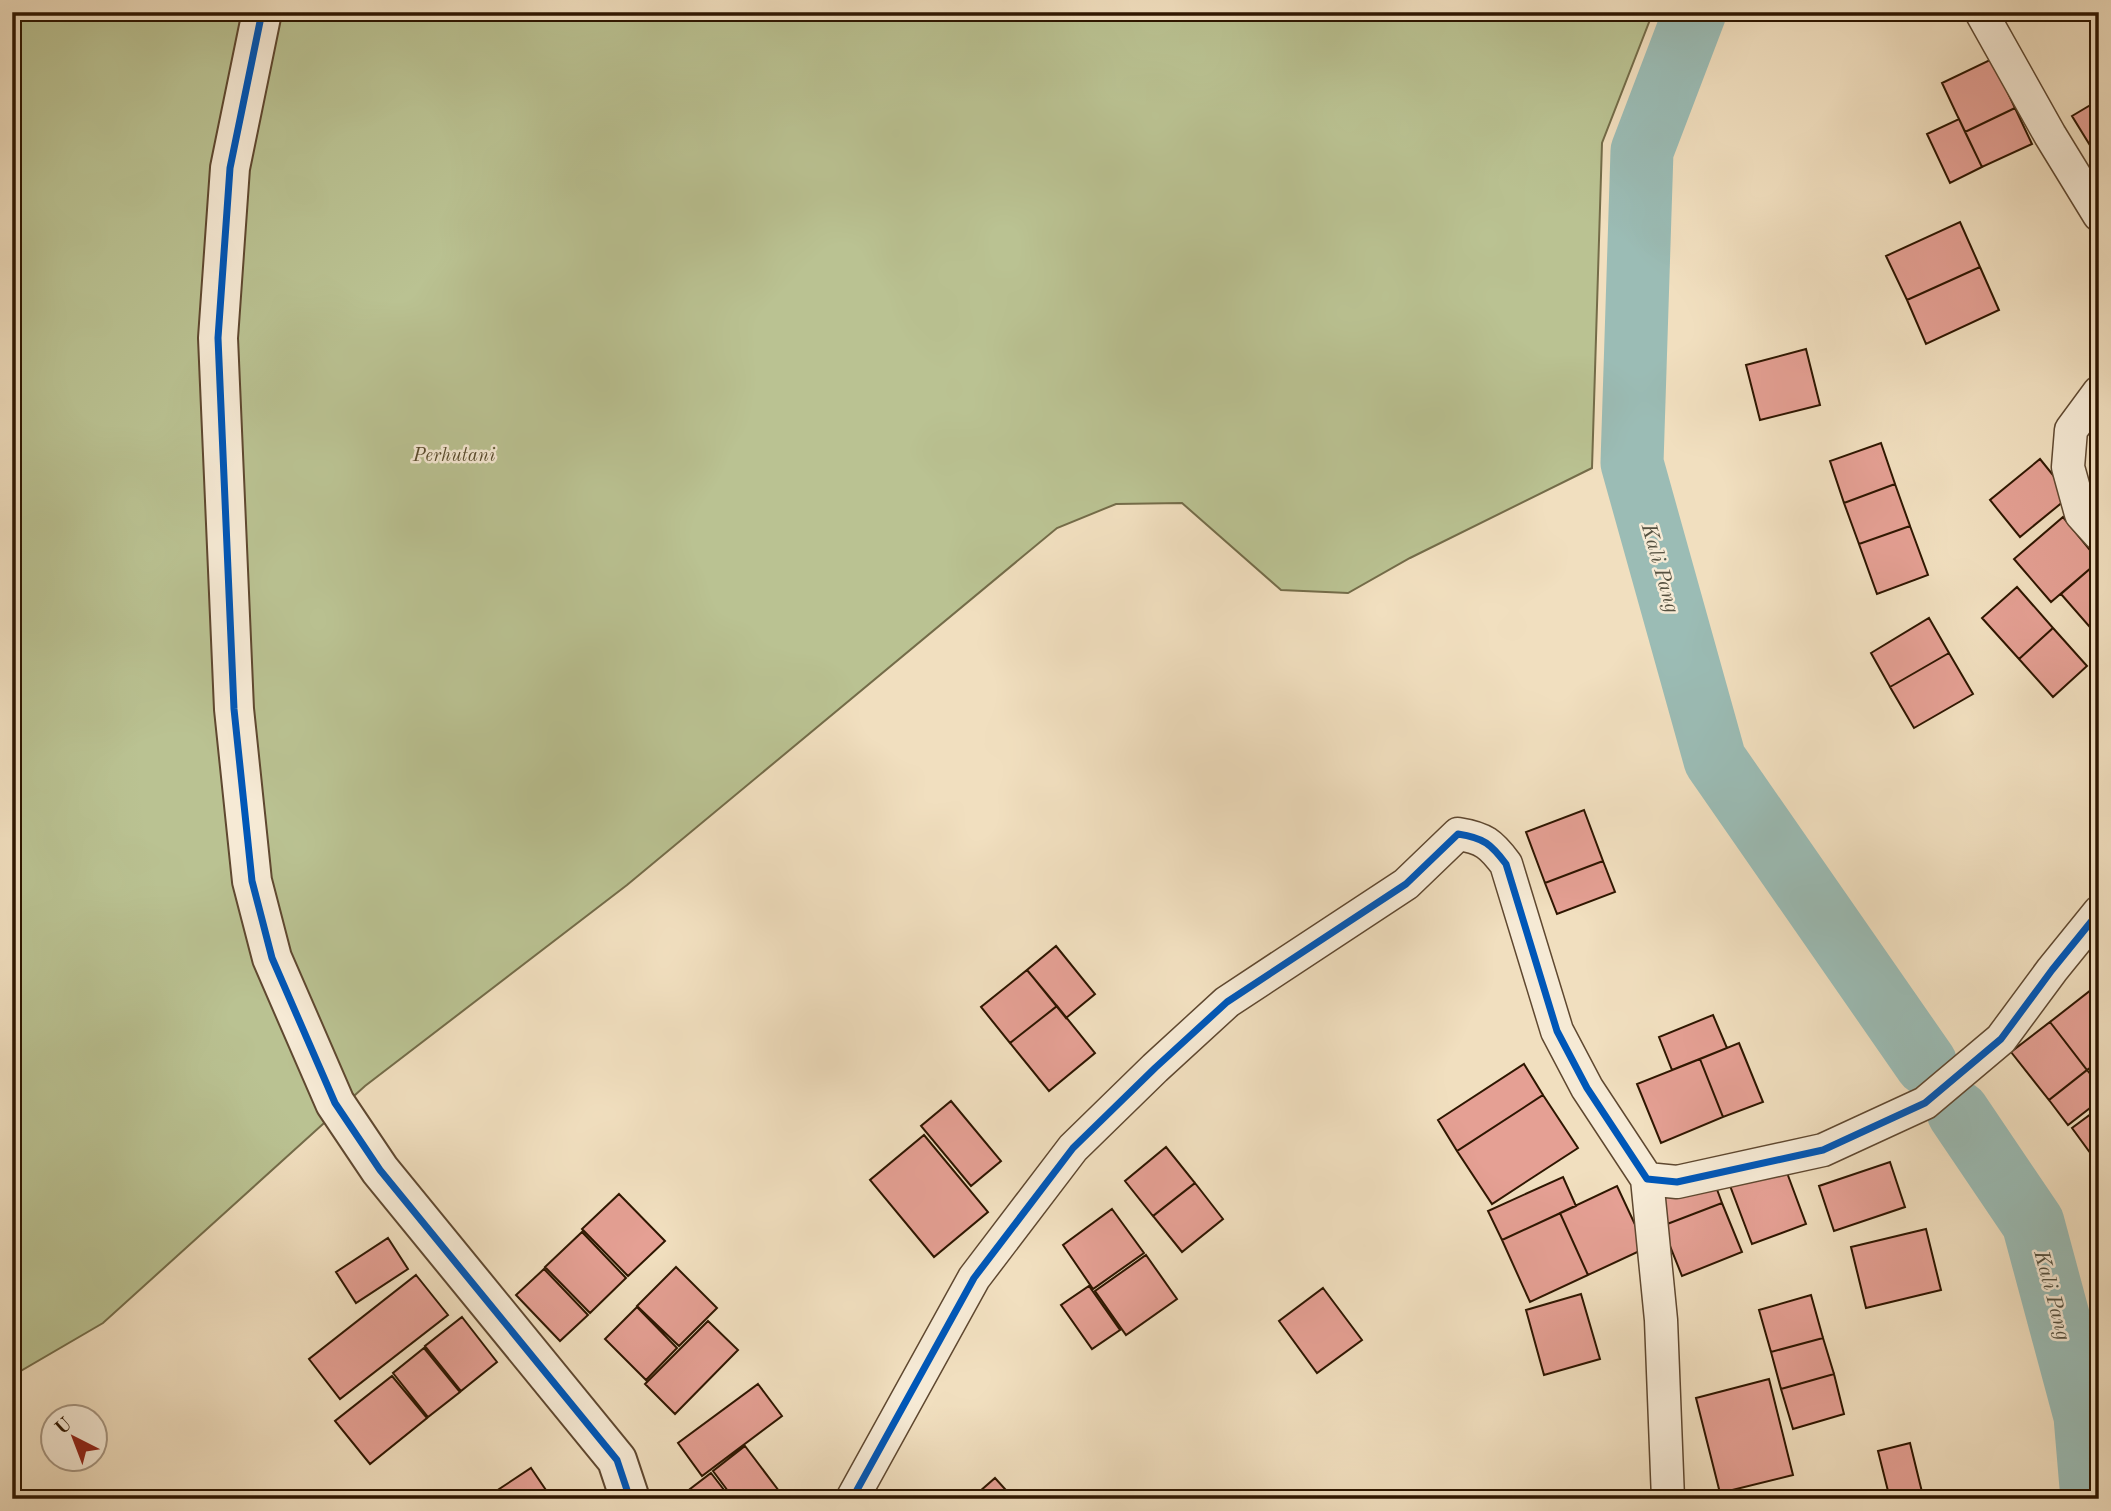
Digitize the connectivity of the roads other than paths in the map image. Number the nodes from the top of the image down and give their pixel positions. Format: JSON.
{"nodes":[{"id":1,"x":262,"y":12,"type":"edge"},
{"id":2,"x":1981,"y":12,"type":"edge"},
{"id":3,"x":2099,"y":215,"type":"edge"},
{"id":4,"x":2099,"y":392,"type":"edge"},
{"id":5,"x":2099,"y":534,"type":"edge"},
{"id":6,"x":2099,"y":912,"type":"edge"},
{"id":7,"x":1647,"y":1179,"type":"junction"},
{"id":8,"x":630,"y":1499,"type":"edge"},
{"id":9,"x":852,"y":1499,"type":"edge"},
{"id":10,"x":1668,"y":1499,"type":"edge"}],
"edges":[{"from":1,"to":8,"type":"street"},
{"from":2,"to":3,"type":"street"},
{"from":4,"to":5,"type":"street"},
{"from":6,"to":7,"type":"street"},
{"from":7,"to":9,"type":"street"},
{"from":7,"to":10,"type":"street"}]}
